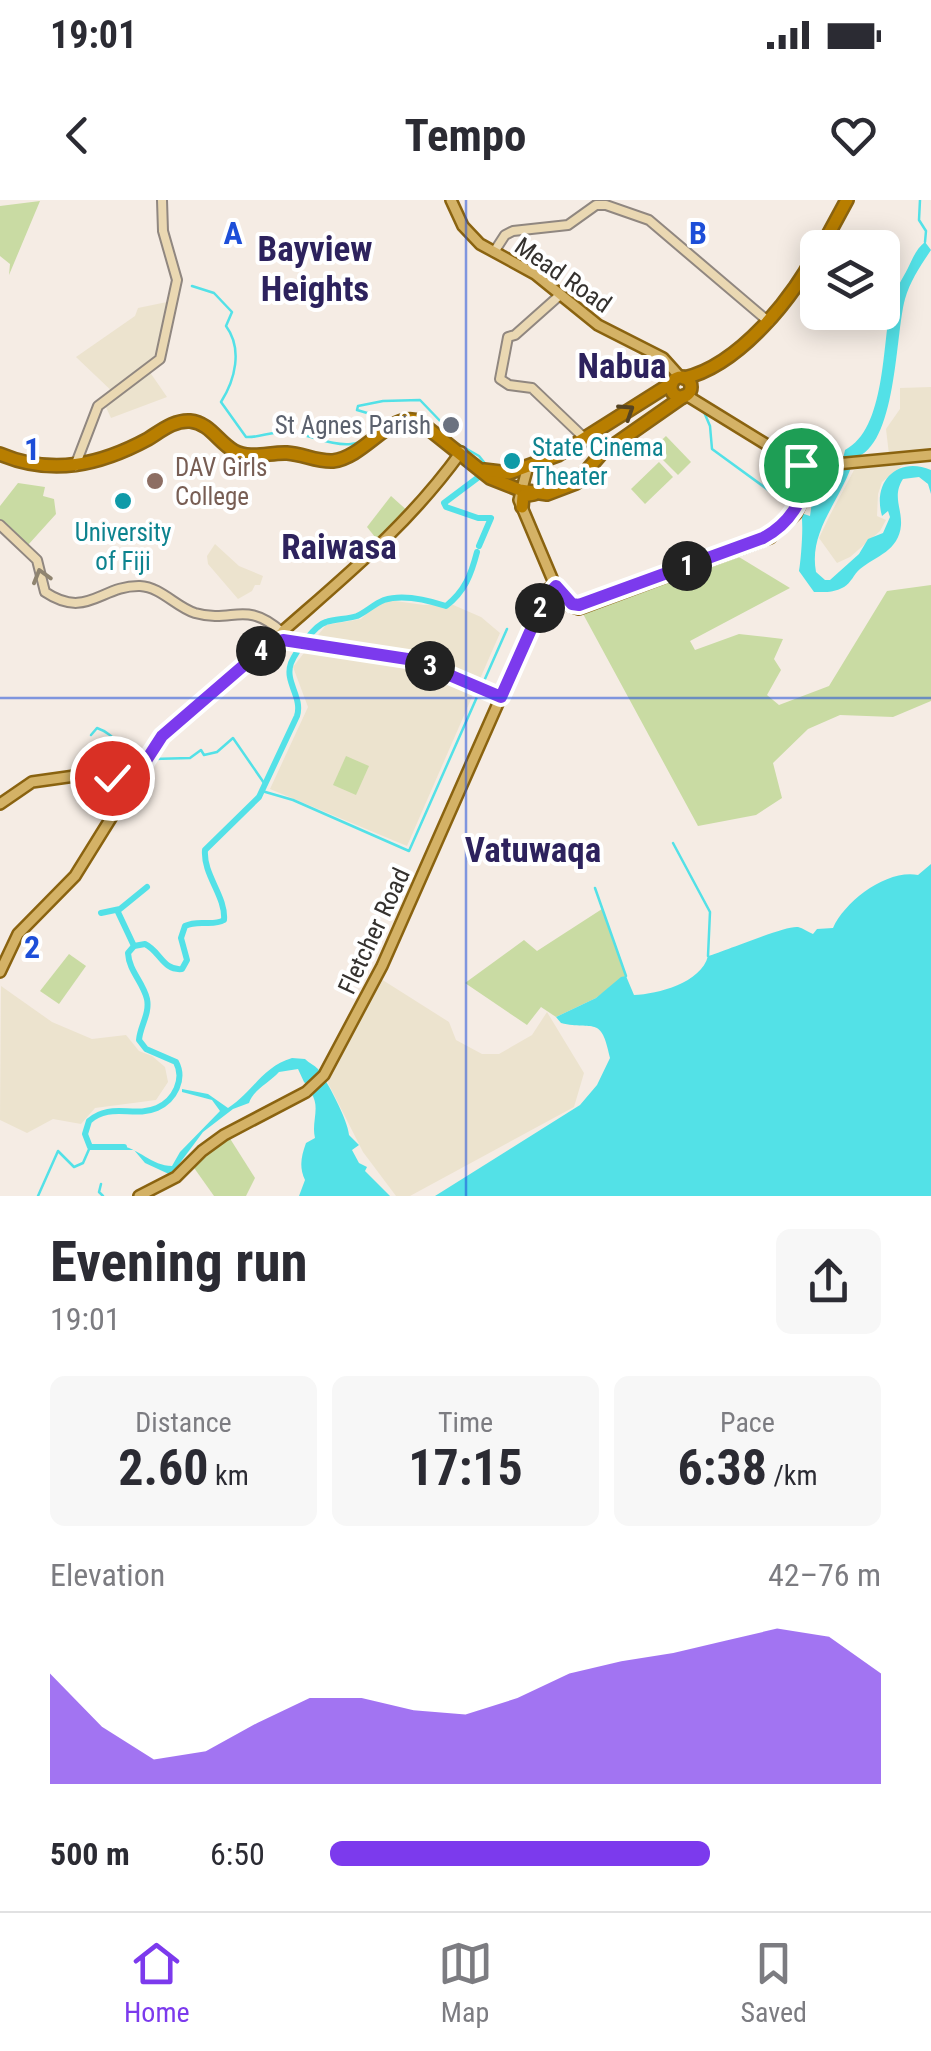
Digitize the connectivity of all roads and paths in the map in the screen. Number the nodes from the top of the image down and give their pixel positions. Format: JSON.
{"nodes":[{"id":1,"x":162,"y":200,"type":"edge"},
{"id":2,"x":451,"y":200,"type":"edge"},
{"id":3,"x":846,"y":200,"type":"edge"},
{"id":4,"x":827,"y":230,"type":"edge"},
{"id":5,"x":494,"y":252,"type":"junction"},
{"id":6,"x":800,"y":283,"type":"edge"},
{"id":7,"x":800,"y":288,"type":"edge"},
{"id":8,"x":560,"y":295,"type":"junction"},
{"id":9,"x":767,"y":321,"type":"junction"},
{"id":10,"x":682,"y":386,"type":"junction"},
{"id":11,"x":582,"y":440,"type":"junction"},
{"id":12,"x":0,"y":452,"type":"edge"},
{"id":13,"x":601,"y":454,"type":"junction"},
{"id":14,"x":931,"y":456,"type":"edge"},
{"id":15,"x":460,"y":458,"type":"junction"},
{"id":16,"x":75,"y":465,"type":"junction"},
{"id":17,"x":528,"y":466,"type":"junction"},
{"id":18,"x":812,"y":470,"type":"junction"},
{"id":19,"x":520,"y":490,"type":"junction"},
{"id":20,"x":538,"y":494,"type":"junction"},
{"id":21,"x":522,"y":507,"type":"junction"},
{"id":22,"x":0,"y":525,"type":"edge"},
{"id":23,"x":551,"y":588,"type":"junction"},
{"id":24,"x":282,"y":635,"type":"junction"},
{"id":25,"x":501,"y":697,"type":"junction"},
{"id":26,"x":129,"y":787,"type":"junction"},
{"id":27,"x":0,"y":804,"type":"edge"},
{"id":28,"x":0,"y":972,"type":"edge"},
{"id":29,"x":139,"y":1196,"type":"edge"}],
"edges":[{"from":1,"to":16,"type":"main road"},
{"from":2,"to":5,"type":"main road","name":"Mead Road"},
{"from":3,"to":4,"type":"highway"},
{"from":5,"to":8,"type":"main road","name":"Mead Road"},
{"from":5,"to":9,"type":"main road"},
{"from":6,"to":9,"type":"highway"},
{"from":7,"to":9,"type":"highway"},
{"from":8,"to":10,"type":"main road","name":"Mead Road"},
{"from":8,"to":11,"type":"main road"},
{"from":9,"to":10,"type":"highway"},
{"from":11,"to":10,"type":"highway","one_way":true},
{"from":10,"to":13,"type":"highway"},
{"from":10,"to":18,"type":"main road"},
{"from":11,"to":13,"type":"main road"},
{"from":11,"to":17,"type":"highway"},
{"from":12,"to":16,"type":"highway"},
{"from":13,"to":20,"type":"highway"},
{"from":14,"to":18,"type":"main road"},
{"from":15,"to":16,"type":"highway"},
{"from":15,"to":17,"type":"highway"},
{"from":15,"to":19,"type":"highway"},
{"from":15,"to":24,"type":"main road"},
{"from":17,"to":19,"type":"main road"},
{"from":18,"to":23,"type":"main road"},
{"from":18,"to":23,"type":"main road"},
{"from":19,"to":20,"type":"highway"},
{"from":19,"to":21,"type":"main road"},
{"from":20,"to":21,"type":"highway"},
{"from":21,"to":23,"type":"main road"},
{"from":24,"to":22,"type":"main road","one_way":true},
{"from":23,"to":25,"type":"main road","name":"Fletcher Road"},
{"from":24,"to":25,"type":"main road"},
{"from":24,"to":26,"type":"main road"},
{"from":25,"to":29,"type":"main road","name":"Fletcher Road"},
{"from":26,"to":27,"type":"main road"},
{"from":26,"to":28,"type":"main road"}]}
